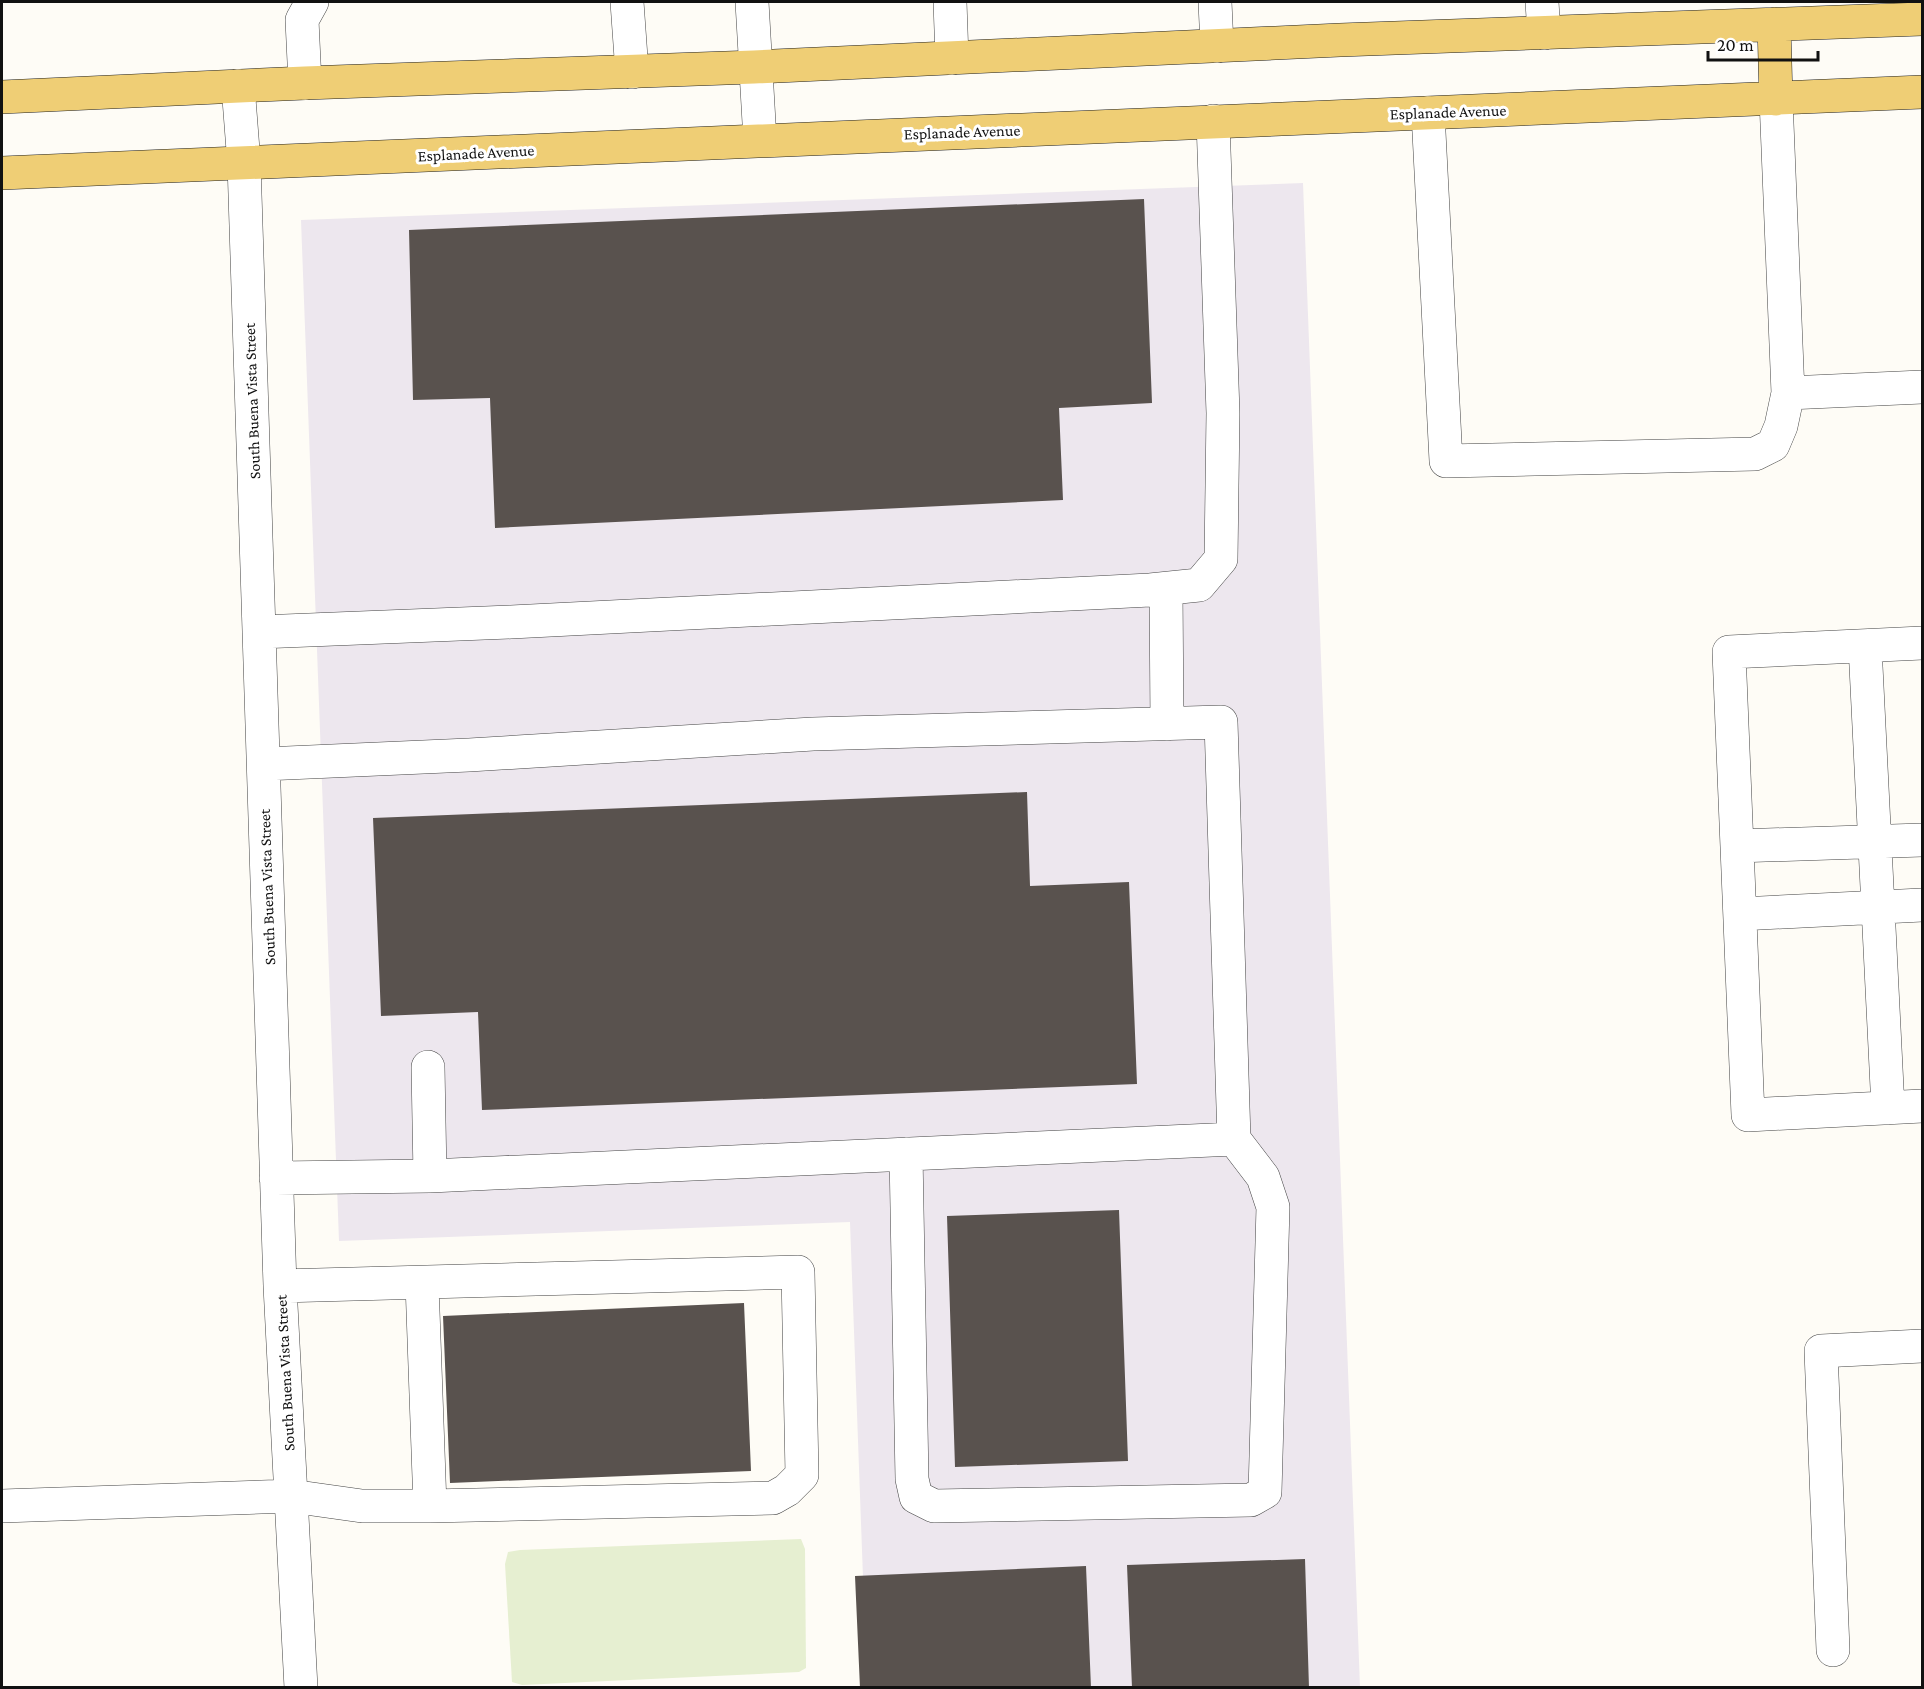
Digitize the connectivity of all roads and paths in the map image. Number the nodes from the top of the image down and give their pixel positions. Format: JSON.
{"nodes":[{"id":1,"x":312,"y":2,"type":"edge"},
{"id":2,"x":627,"y":2,"type":"edge"},
{"id":3,"x":752,"y":2,"type":"edge"},
{"id":4,"x":950,"y":2,"type":"edge"},
{"id":5,"x":1215,"y":2,"type":"edge"},
{"id":6,"x":1543,"y":17,"type":"edge"},
{"id":7,"x":1923,"y":19,"type":"edge"},
{"id":8,"x":1774,"y":24,"type":"junction"},
{"id":9,"x":1217,"y":46,"type":"junction"},
{"id":10,"x":952,"y":58,"type":"junction"},
{"id":11,"x":754,"y":67,"type":"junction"},
{"id":12,"x":632,"y":72,"type":"junction"},
{"id":13,"x":305,"y":83,"type":"junction"},
{"id":14,"x":238,"y":86,"type":"junction"},
{"id":15,"x":1923,"y":92,"type":"edge"},
{"id":16,"x":2,"y":97,"type":"edge"},
{"id":17,"x":1776,"y":99,"type":"junction"},
{"id":18,"x":1428,"y":113,"type":"junction"},
{"id":19,"x":1213,"y":122,"type":"junction"},
{"id":20,"x":760,"y":140,"type":"junction"},
{"id":21,"x":244,"y":163,"type":"junction"},
{"id":22,"x":2,"y":173,"type":"edge"},
{"id":23,"x":1923,"y":387,"type":"edge"},
{"id":24,"x":1788,"y":393,"type":"junction"},
{"id":25,"x":1166,"y":589,"type":"junction"},
{"id":26,"x":259,"y":632,"type":"junction"},
{"id":27,"x":1923,"y":643,"type":"edge"},
{"id":28,"x":1865,"y":646,"type":"junction"},
{"id":29,"x":1167,"y":724,"type":"junction"},
{"id":30,"x":264,"y":764,"type":"junction"},
{"id":31,"x":1923,"y":840,"type":"edge"},
{"id":32,"x":1875,"y":842,"type":"junction"},
{"id":33,"x":1737,"y":846,"type":"junction"},
{"id":34,"x":1923,"y":905,"type":"edge"},
{"id":35,"x":1878,"y":907,"type":"junction"},
{"id":36,"x":1740,"y":914,"type":"junction"},
{"id":37,"x":428,"y":1067,"type":"dead end"},
{"id":38,"x":1923,"y":1106,"type":"edge"},
{"id":39,"x":1888,"y":1108,"type":"junction"},
{"id":40,"x":1234,"y":1139,"type":"junction"},
{"id":41,"x":906,"y":1154,"type":"junction"},
{"id":42,"x":430,"y":1176,"type":"junction"},
{"id":43,"x":276,"y":1178,"type":"junction"},
{"id":44,"x":422,"y":1282,"type":"junction"},
{"id":45,"x":280,"y":1286,"type":"junction"},
{"id":46,"x":1923,"y":1346,"type":"edge"},
{"id":47,"x":291,"y":1496,"type":"junction"},
{"id":48,"x":2,"y":1506,"type":"edge"},
{"id":49,"x":430,"y":1506,"type":"junction"},
{"id":50,"x":1833,"y":1650,"type":"dead end"},
{"id":51,"x":301,"y":1688,"type":"edge"}],
"edges":[{"from":1,"to":13,"type":"street"},
{"from":2,"to":12,"type":"street"},
{"from":3,"to":11,"type":"street"},
{"from":4,"to":10,"type":"street"},
{"from":5,"to":9,"type":"street"},
{"from":6,"to":8,"type":"main road"},
{"from":6,"to":9,"type":"main road"},
{"from":7,"to":8,"type":"main road"},
{"from":8,"to":17,"type":"main road"},
{"from":9,"to":10,"type":"main road"},
{"from":10,"to":11,"type":"main road"},
{"from":11,"to":12,"type":"main road"},
{"from":11,"to":20,"type":"street"},
{"from":12,"to":13,"type":"main road"},
{"from":13,"to":14,"type":"main road"},
{"from":14,"to":16,"type":"main road"},
{"from":14,"to":21,"type":"street","name":"South Buena Vista Street"},
{"from":15,"to":17,"type":"main road","name":"Esplanade Avenue"},
{"from":17,"to":18,"type":"main road","name":"Esplanade Avenue"},
{"from":17,"to":24,"type":"street"},
{"from":18,"to":19,"type":"main road","name":"Esplanade Avenue"},
{"from":18,"to":24,"type":"street"},
{"from":19,"to":20,"type":"main road","name":"Esplanade Avenue"},
{"from":19,"to":25,"type":"street"},
{"from":20,"to":21,"type":"main road","name":"Esplanade Avenue"},
{"from":21,"to":22,"type":"main road","name":"Esplanade Avenue"},
{"from":21,"to":26,"type":"street","name":"South Buena Vista Street"},
{"from":23,"to":24,"type":"street"},
{"from":25,"to":26,"type":"street"},
{"from":25,"to":29,"type":"street"},
{"from":26,"to":30,"type":"street","name":"South Buena Vista Street"},
{"from":27,"to":28,"type":"street"},
{"from":28,"to":32,"type":"street"},
{"from":28,"to":33,"type":"street"},
{"from":29,"to":30,"type":"street"},
{"from":29,"to":40,"type":"street"},
{"from":30,"to":43,"type":"street","name":"South Buena Vista Street"},
{"from":31,"to":32,"type":"street"},
{"from":32,"to":33,"type":"street"},
{"from":32,"to":35,"type":"street"},
{"from":33,"to":36,"type":"street"},
{"from":34,"to":35,"type":"street"},
{"from":35,"to":36,"type":"street"},
{"from":35,"to":39,"type":"street"},
{"from":36,"to":39,"type":"street"},
{"from":37,"to":42,"type":"street"},
{"from":38,"to":39,"type":"street"},
{"from":40,"to":41,"type":"street"},
{"from":40,"to":41,"type":"street"},
{"from":41,"to":42,"type":"street"},
{"from":42,"to":43,"type":"street"},
{"from":43,"to":45,"type":"street","name":"South Buena Vista Street"},
{"from":44,"to":45,"type":"street"},
{"from":44,"to":49,"type":"street"},
{"from":44,"to":49,"type":"street"},
{"from":45,"to":47,"type":"street","name":"South Buena Vista Street"},
{"from":46,"to":50,"type":"street"},
{"from":47,"to":48,"type":"street"},
{"from":47,"to":49,"type":"street"},
{"from":47,"to":51,"type":"street","name":"South Buena Vista Street"}]}
